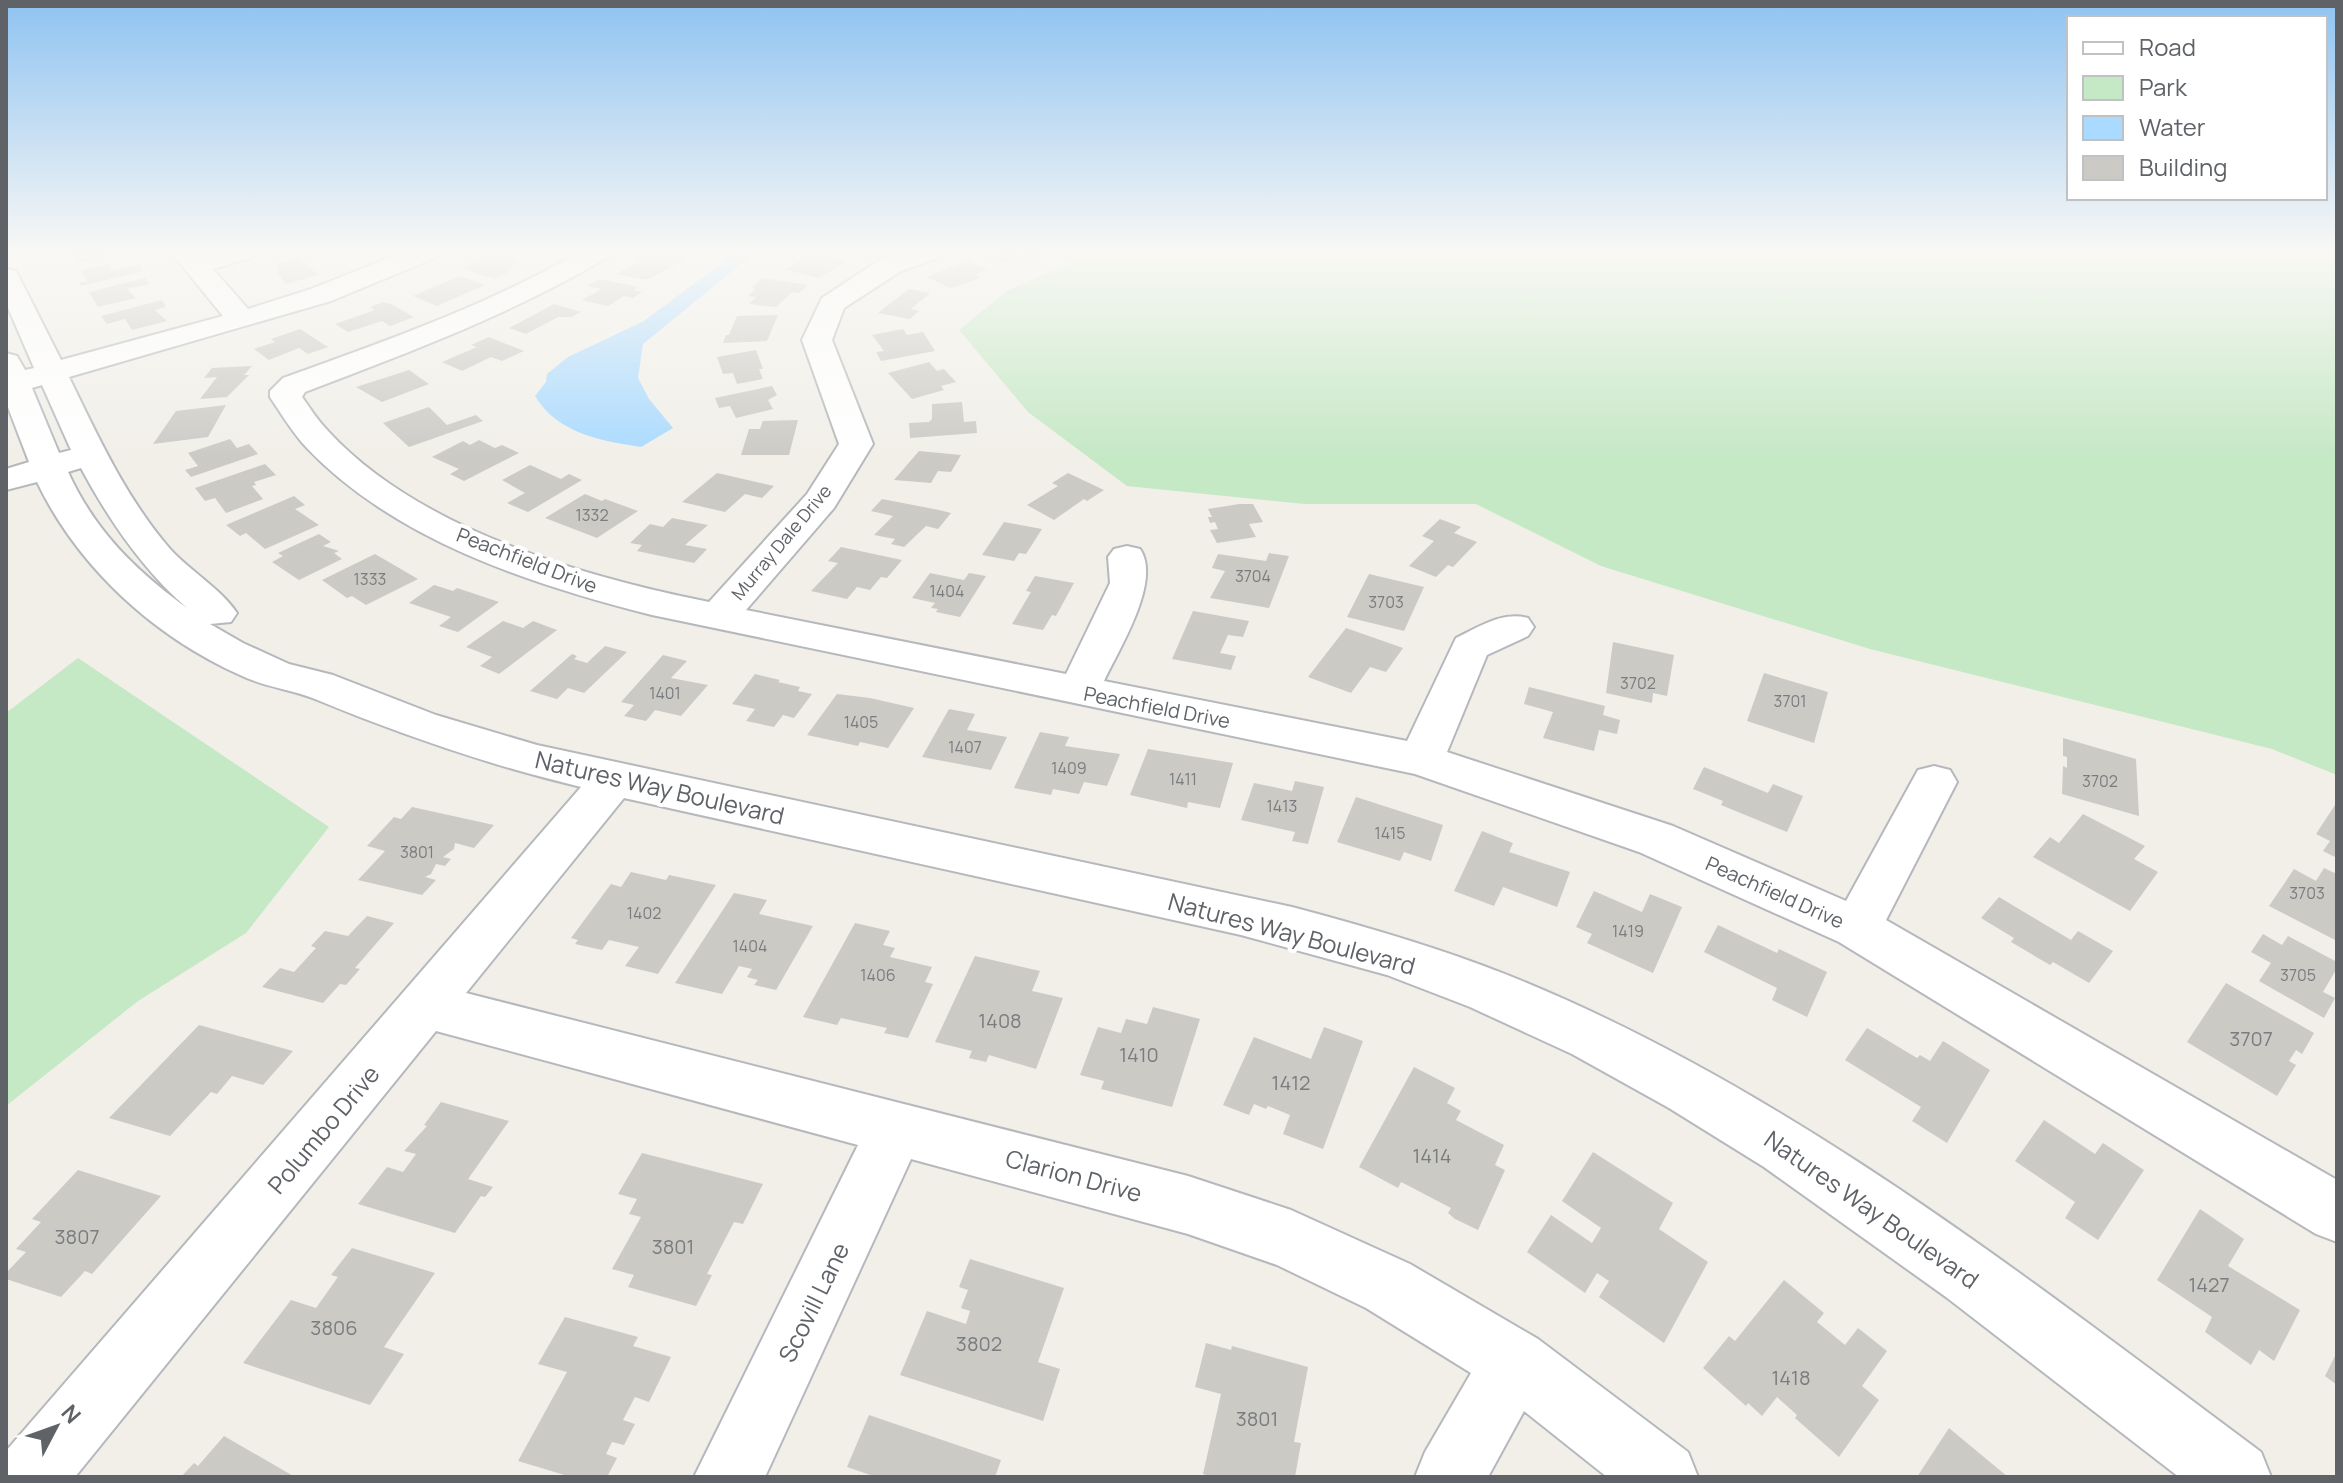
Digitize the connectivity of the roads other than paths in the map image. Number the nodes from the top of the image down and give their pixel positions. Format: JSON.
{"nodes":[{"id":1,"x":18,"y":320,"type":"edge"},
{"id":2,"x":242,"y":320,"type":"edge"},
{"id":3,"x":465,"y":320,"type":"edge"},
{"id":4,"x":825,"y":320,"type":"edge"},
{"id":5,"x":10,"y":372,"type":"edge"},
{"id":6,"x":52,"y":373,"type":"junction"},
{"id":7,"x":90,"y":454,"type":"junction"},
{"id":8,"x":50,"y":467,"type":"junction"},
{"id":9,"x":6,"y":480,"type":"edge"},
{"id":10,"x":1127,"y":557,"type":"dead end"},
{"id":11,"x":718,"y":617,"type":"junction"},
{"id":12,"x":1514,"y":627,"type":"dead end"},
{"id":13,"x":320,"y":685,"type":"junction"},
{"id":14,"x":1079,"y":691,"type":"junction"},
{"id":15,"x":1421,"y":760,"type":"junction"},
{"id":16,"x":614,"y":779,"type":"junction"},
{"id":17,"x":1934,"y":782,"type":"dead end"},
{"id":18,"x":1857,"y":928,"type":"junction"},
{"id":19,"x":427,"y":1006,"type":"junction"},
{"id":20,"x":897,"y":1127,"type":"junction"},
{"id":21,"x":2337,"y":1213,"type":"edge"},
{"id":22,"x":1515,"y":1362,"type":"junction"},
{"id":23,"x":30,"y":1477,"type":"edge"},
{"id":24,"x":729,"y":1477,"type":"edge"},
{"id":25,"x":1450,"y":1477,"type":"edge"},
{"id":26,"x":1663,"y":1477,"type":"edge"},
{"id":27,"x":2236,"y":1477,"type":"edge"}],
"edges":[{"from":1,"to":6,"type":"street","name":"Natures Way Boulevard"},
{"from":2,"to":6,"type":"street"},
{"from":3,"to":11,"type":"street","name":"Peachfield Drive"},
{"from":4,"to":11,"type":"street","name":"Murray Dale Drive"},
{"from":5,"to":6,"type":"street"},
{"from":5,"to":8,"type":"street","name":"Natures Way Boulevard"},
{"from":6,"to":7,"type":"street","name":"Natures Way Boulevard"},
{"from":7,"to":8,"type":"street"},
{"from":7,"to":13,"type":"street","name":"Natures Way Boulevard"},
{"from":8,"to":9,"type":"street"},
{"from":8,"to":13,"type":"street","name":"Natures Way Boulevard"},
{"from":10,"to":14,"type":"street"},
{"from":11,"to":14,"type":"street","name":"Peachfield Drive"},
{"from":12,"to":15,"type":"street"},
{"from":13,"to":16,"type":"street","name":"Natures Way Boulevard"},
{"from":14,"to":15,"type":"street","name":"Peachfield Drive"},
{"from":15,"to":18,"type":"street","name":"Peachfield Drive"},
{"from":16,"to":19,"type":"street","name":"Polumbo Drive"},
{"from":16,"to":27,"type":"street","name":"Natures Way Boulevard"},
{"from":17,"to":18,"type":"street"},
{"from":18,"to":21,"type":"street","name":"Peachfield Drive"},
{"from":19,"to":20,"type":"street","name":"Clarion Drive"},
{"from":19,"to":23,"type":"street","name":"Polumbo Drive"},
{"from":20,"to":22,"type":"street","name":"Clarion Drive"},
{"from":20,"to":24,"type":"street","name":"Scovill Lane"},
{"from":22,"to":25,"type":"street"},
{"from":22,"to":26,"type":"street","name":"Clarion Drive"}]}
